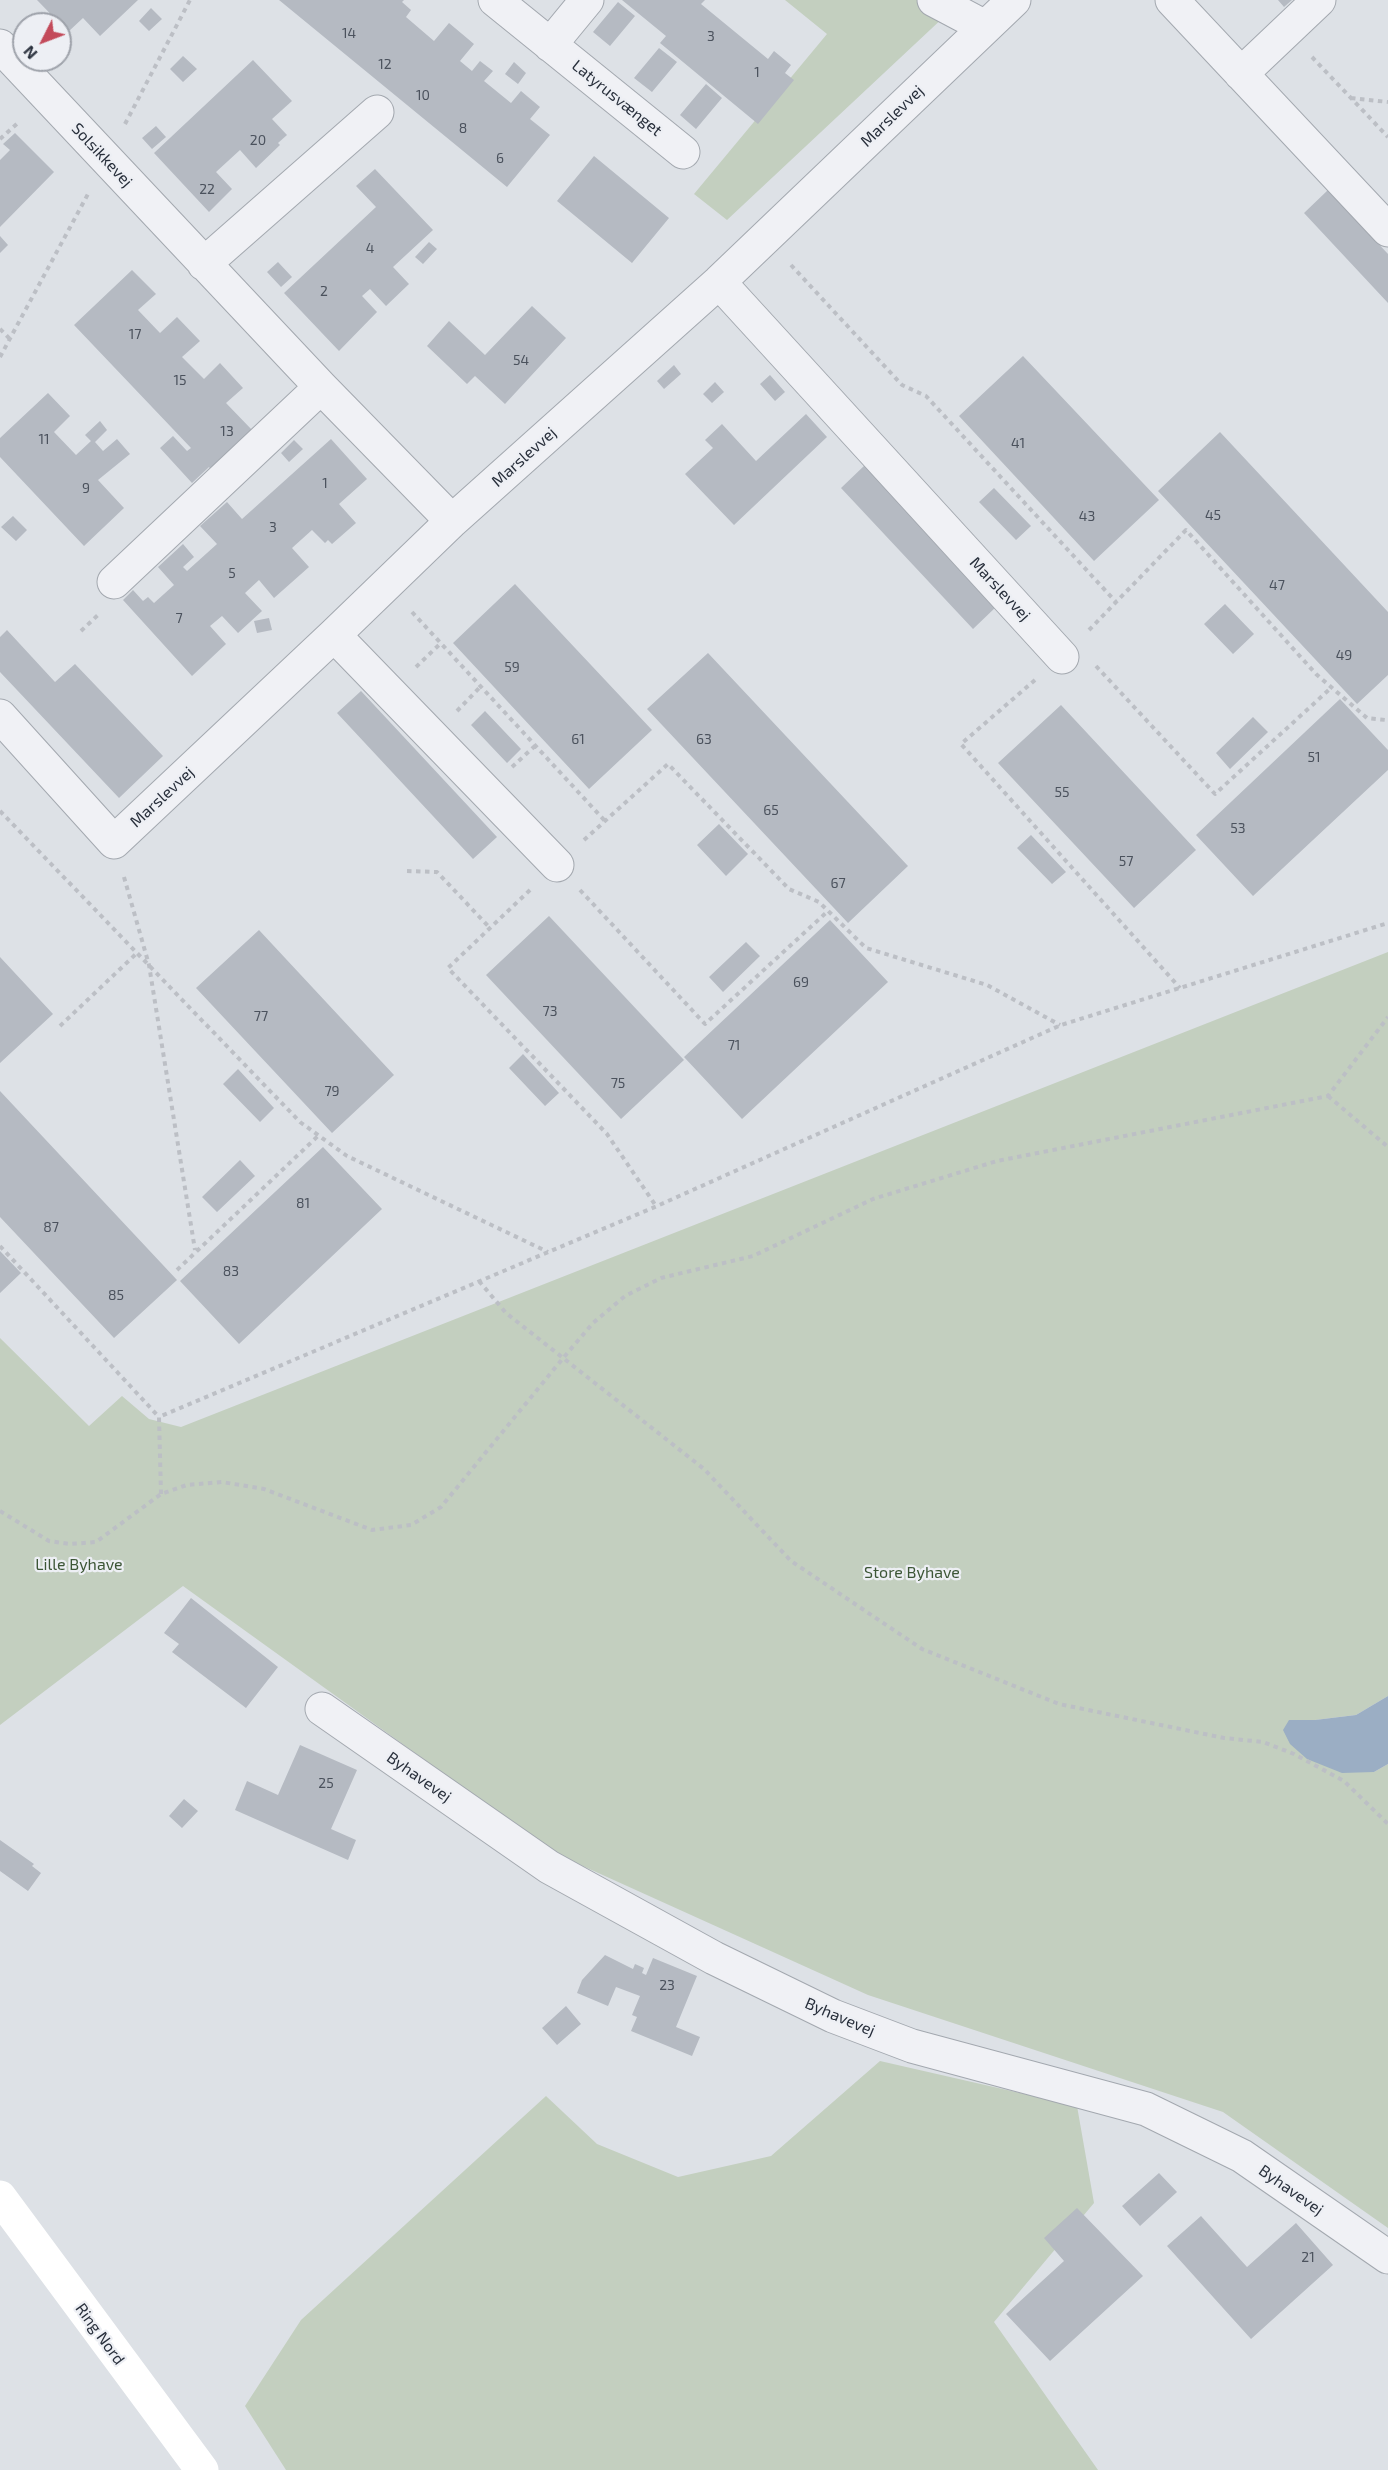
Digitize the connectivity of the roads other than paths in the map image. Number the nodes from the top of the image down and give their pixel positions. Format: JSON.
{"nodes":[{"id":1,"x":495,"y":0,"type":"edge"},
{"id":2,"x":587,"y":0,"type":"edge"},
{"id":3,"x":934,"y":0,"type":"edge"},
{"id":4,"x":1014,"y":0,"type":"edge"},
{"id":5,"x":1172,"y":0,"type":"edge"},
{"id":6,"x":1319,"y":0,"type":"edge"},
{"id":7,"x":985,"y":27,"type":"junction"},
{"id":8,"x":550,"y":45,"type":"junction"},
{"id":9,"x":0,"y":46,"type":"edge"},
{"id":10,"x":1241,"y":74,"type":"junction"},
{"id":11,"x":378,"y":112,"type":"dead end"},
{"id":12,"x":683,"y":152,"type":"dead end"},
{"id":13,"x":1388,"y":230,"type":"edge"},
{"id":14,"x":204,"y":264,"type":"junction"},
{"id":15,"x":719,"y":282,"type":"junction"},
{"id":16,"x":321,"y":387,"type":"junction"},
{"id":17,"x":452,"y":521,"type":"junction"},
{"id":18,"x":114,"y":582,"type":"dead end"},
{"id":19,"x":334,"y":635,"type":"junction"},
{"id":20,"x":1069,"y":650,"type":"road end"},
{"id":21,"x":0,"y":716,"type":"edge"},
{"id":22,"x":557,"y":865,"type":"road end"},
{"id":23,"x":322,"y":1709,"type":"dead end"},
{"id":24,"x":0,"y":2197,"type":"edge"},
{"id":25,"x":1388,"y":2258,"type":"edge"},
{"id":26,"x":202,"y":2470,"type":"edge"}],
"edges":[{"from":1,"to":8,"type":"street","name":"Latyrusvænget"},
{"from":2,"to":8,"type":"street"},
{"from":3,"to":7,"type":"street"},
{"from":4,"to":7,"type":"street","name":"Marslevvej"},
{"from":5,"to":10,"type":"street"},
{"from":6,"to":10,"type":"street"},
{"from":7,"to":15,"type":"street","name":"Marslevvej"},
{"from":8,"to":12,"type":"street","name":"Latyrusvænget"},
{"from":9,"to":14,"type":"street","name":"Solsikkevej"},
{"from":10,"to":13,"type":"street"},
{"from":11,"to":14,"type":"street"},
{"from":14,"to":16,"type":"street","name":"Solsikkevej"},
{"from":15,"to":17,"type":"street","name":"Marslevvej"},
{"from":15,"to":20,"type":"street","name":"Marslevvej"},
{"from":16,"to":17,"type":"street","name":"Solsikkevej"},
{"from":16,"to":18,"type":"street"},
{"from":17,"to":19,"type":"street","name":"Marslevvej"},
{"from":19,"to":21,"type":"street","name":"Marslevvej"},
{"from":19,"to":22,"type":"street"},
{"from":23,"to":25,"type":"street","name":"Byhavevej"},
{"from":24,"to":26,"type":"main road","name":"Ring Nord"}]}
